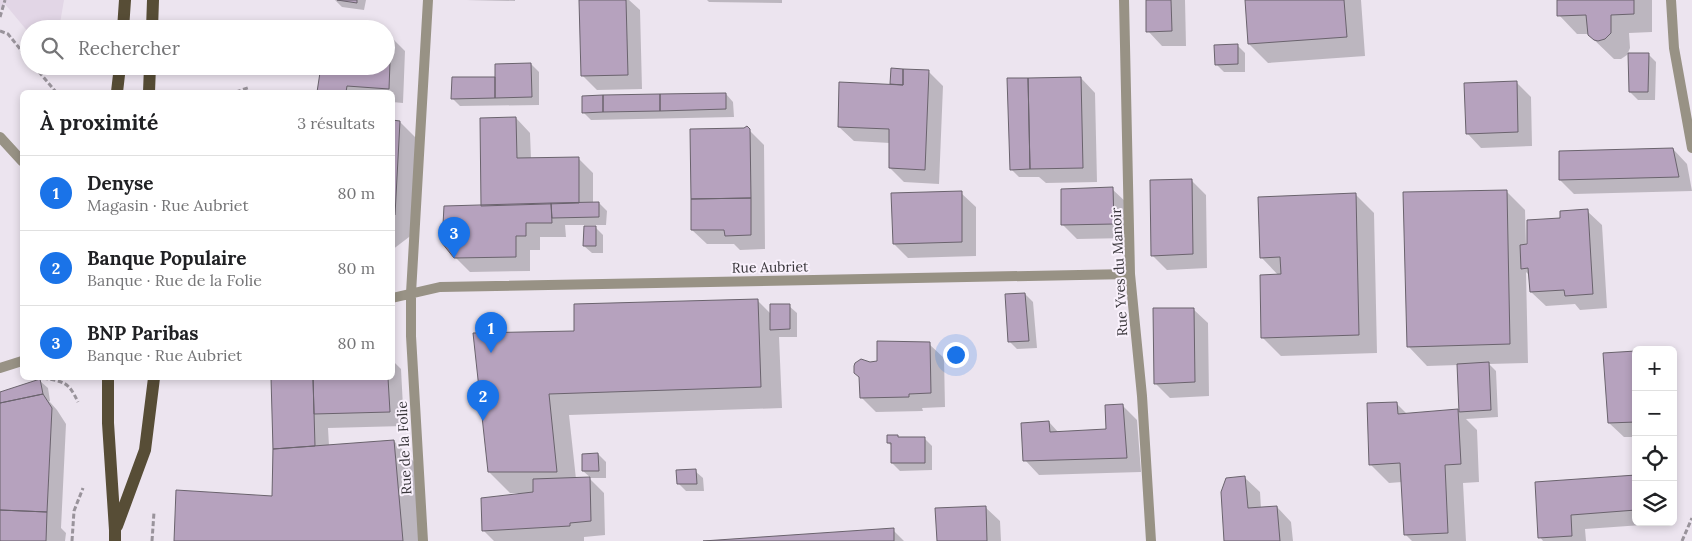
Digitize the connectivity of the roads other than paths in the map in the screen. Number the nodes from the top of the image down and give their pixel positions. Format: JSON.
{"nodes":[{"id":1,"x":125,"y":0,"type":"edge"},
{"id":2,"x":153,"y":0,"type":"edge"},
{"id":3,"x":428,"y":0,"type":"edge"},
{"id":4,"x":1124,"y":0,"type":"edge"},
{"id":5,"x":1671,"y":0,"type":"edge"},
{"id":6,"x":124,"y":20,"type":"edge"},
{"id":7,"x":152,"y":20,"type":"edge"},
{"id":8,"x":119,"y":75,"type":"edge"},
{"id":9,"x":150,"y":75,"type":"edge"},
{"id":10,"x":117,"y":90,"type":"edge"},
{"id":11,"x":149,"y":90,"type":"edge"},
{"id":12,"x":0,"y":137,"type":"edge"},
{"id":13,"x":1692,"y":148,"type":"edge"},
{"id":14,"x":20,"y":159,"type":"edge"},
{"id":15,"x":1130,"y":274,"type":"junction"},
{"id":16,"x":411,"y":293,"type":"junction"},
{"id":17,"x":395,"y":297,"type":"edge"},
{"id":18,"x":20,"y":362,"type":"edge"},
{"id":19,"x":0,"y":368,"type":"edge"},
{"id":20,"x":108,"y":380,"type":"edge"},
{"id":21,"x":154,"y":380,"type":"edge"},
{"id":22,"x":115,"y":536,"type":"edge"},
{"id":23,"x":423,"y":541,"type":"edge"},
{"id":24,"x":1151,"y":541,"type":"edge"}],
"edges":[{"from":1,"to":6,"type":"main road"},
{"from":2,"to":7,"type":"main road"},
{"from":3,"to":16,"type":"street","name":"Rue de la Folie"},
{"from":4,"to":15,"type":"street","name":"Rue Yves du Manoir"},
{"from":5,"to":13,"type":"street"},
{"from":8,"to":10,"type":"main road"},
{"from":9,"to":11,"type":"main road"},
{"from":12,"to":14,"type":"street"},
{"from":15,"to":16,"type":"street","name":"Rue Aubriet"},
{"from":15,"to":24,"type":"street","name":"Rue Yves du Manoir"},
{"from":16,"to":17,"type":"street","name":"Rue Aubriet"},
{"from":16,"to":23,"type":"street","name":"Rue de la Folie"},
{"from":18,"to":19,"type":"street"},
{"from":20,"to":22,"type":"main road"},
{"from":21,"to":22,"type":"main road"}]}
